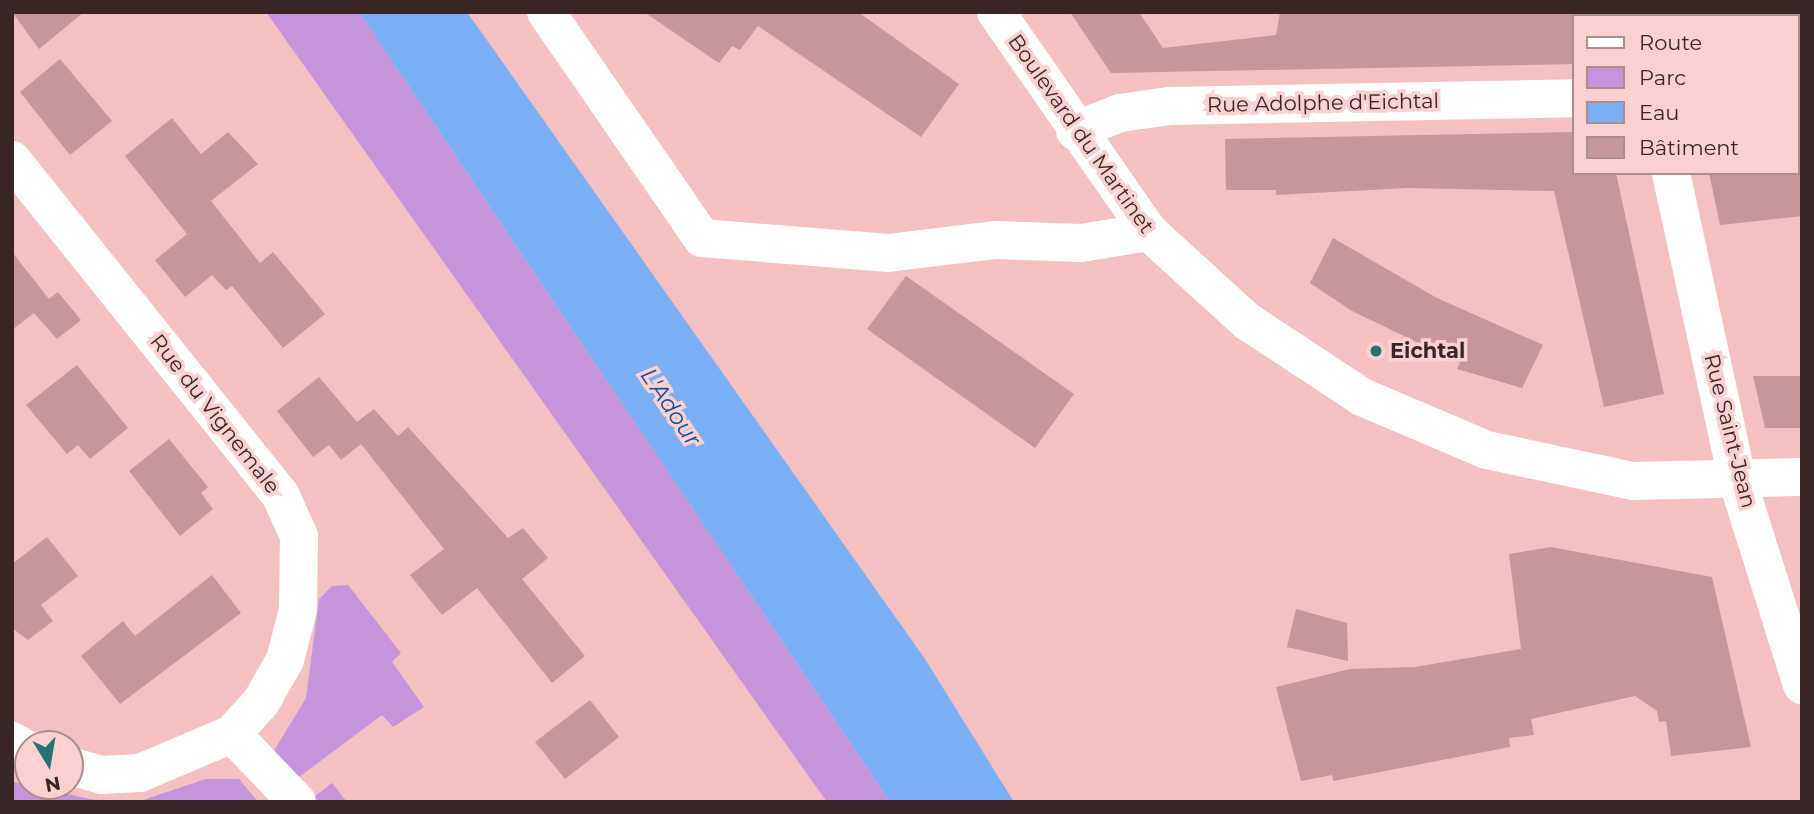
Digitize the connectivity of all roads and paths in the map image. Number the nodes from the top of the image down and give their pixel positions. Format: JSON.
{"nodes":[{"id":1,"x":546,"y":12,"type":"edge"},
{"id":2,"x":996,"y":12,"type":"edge"},
{"id":3,"x":1573,"y":98,"type":"edge"},
{"id":4,"x":1075,"y":131,"type":"junction"},
{"id":5,"x":12,"y":160,"type":"edge"},
{"id":6,"x":1671,"y":175,"type":"edge"},
{"id":7,"x":1149,"y":232,"type":"junction"},
{"id":8,"x":1802,"y":477,"type":"edge"},
{"id":9,"x":1738,"y":482,"type":"junction"},
{"id":10,"x":1802,"y":685,"type":"edge"},
{"id":11,"x":232,"y":734,"type":"junction"},
{"id":12,"x":84,"y":770,"type":"edge"},
{"id":13,"x":297,"y":802,"type":"edge"}],
"edges":[{"from":1,"to":7,"type":"street"},
{"from":2,"to":4,"type":"street","name":"Boulevard du Martinet"},
{"from":3,"to":4,"type":"street","name":"Rue Adolphe d'Eichtal"},
{"from":4,"to":7,"type":"street","name":"Boulevard du Martinet"},
{"from":5,"to":11,"type":"street","name":"Rue du Vignemale"},
{"from":6,"to":9,"type":"street","name":"Rue Saint-Jean"},
{"from":7,"to":9,"type":"street","name":"Boulevard du Martinet"},
{"from":8,"to":9,"type":"street","name":"Boulevard du Martinet"},
{"from":9,"to":10,"type":"street","name":"Rue Saint-Jean"},
{"from":11,"to":12,"type":"street","name":"Rue du Vignemale"},
{"from":11,"to":13,"type":"street"}]}
